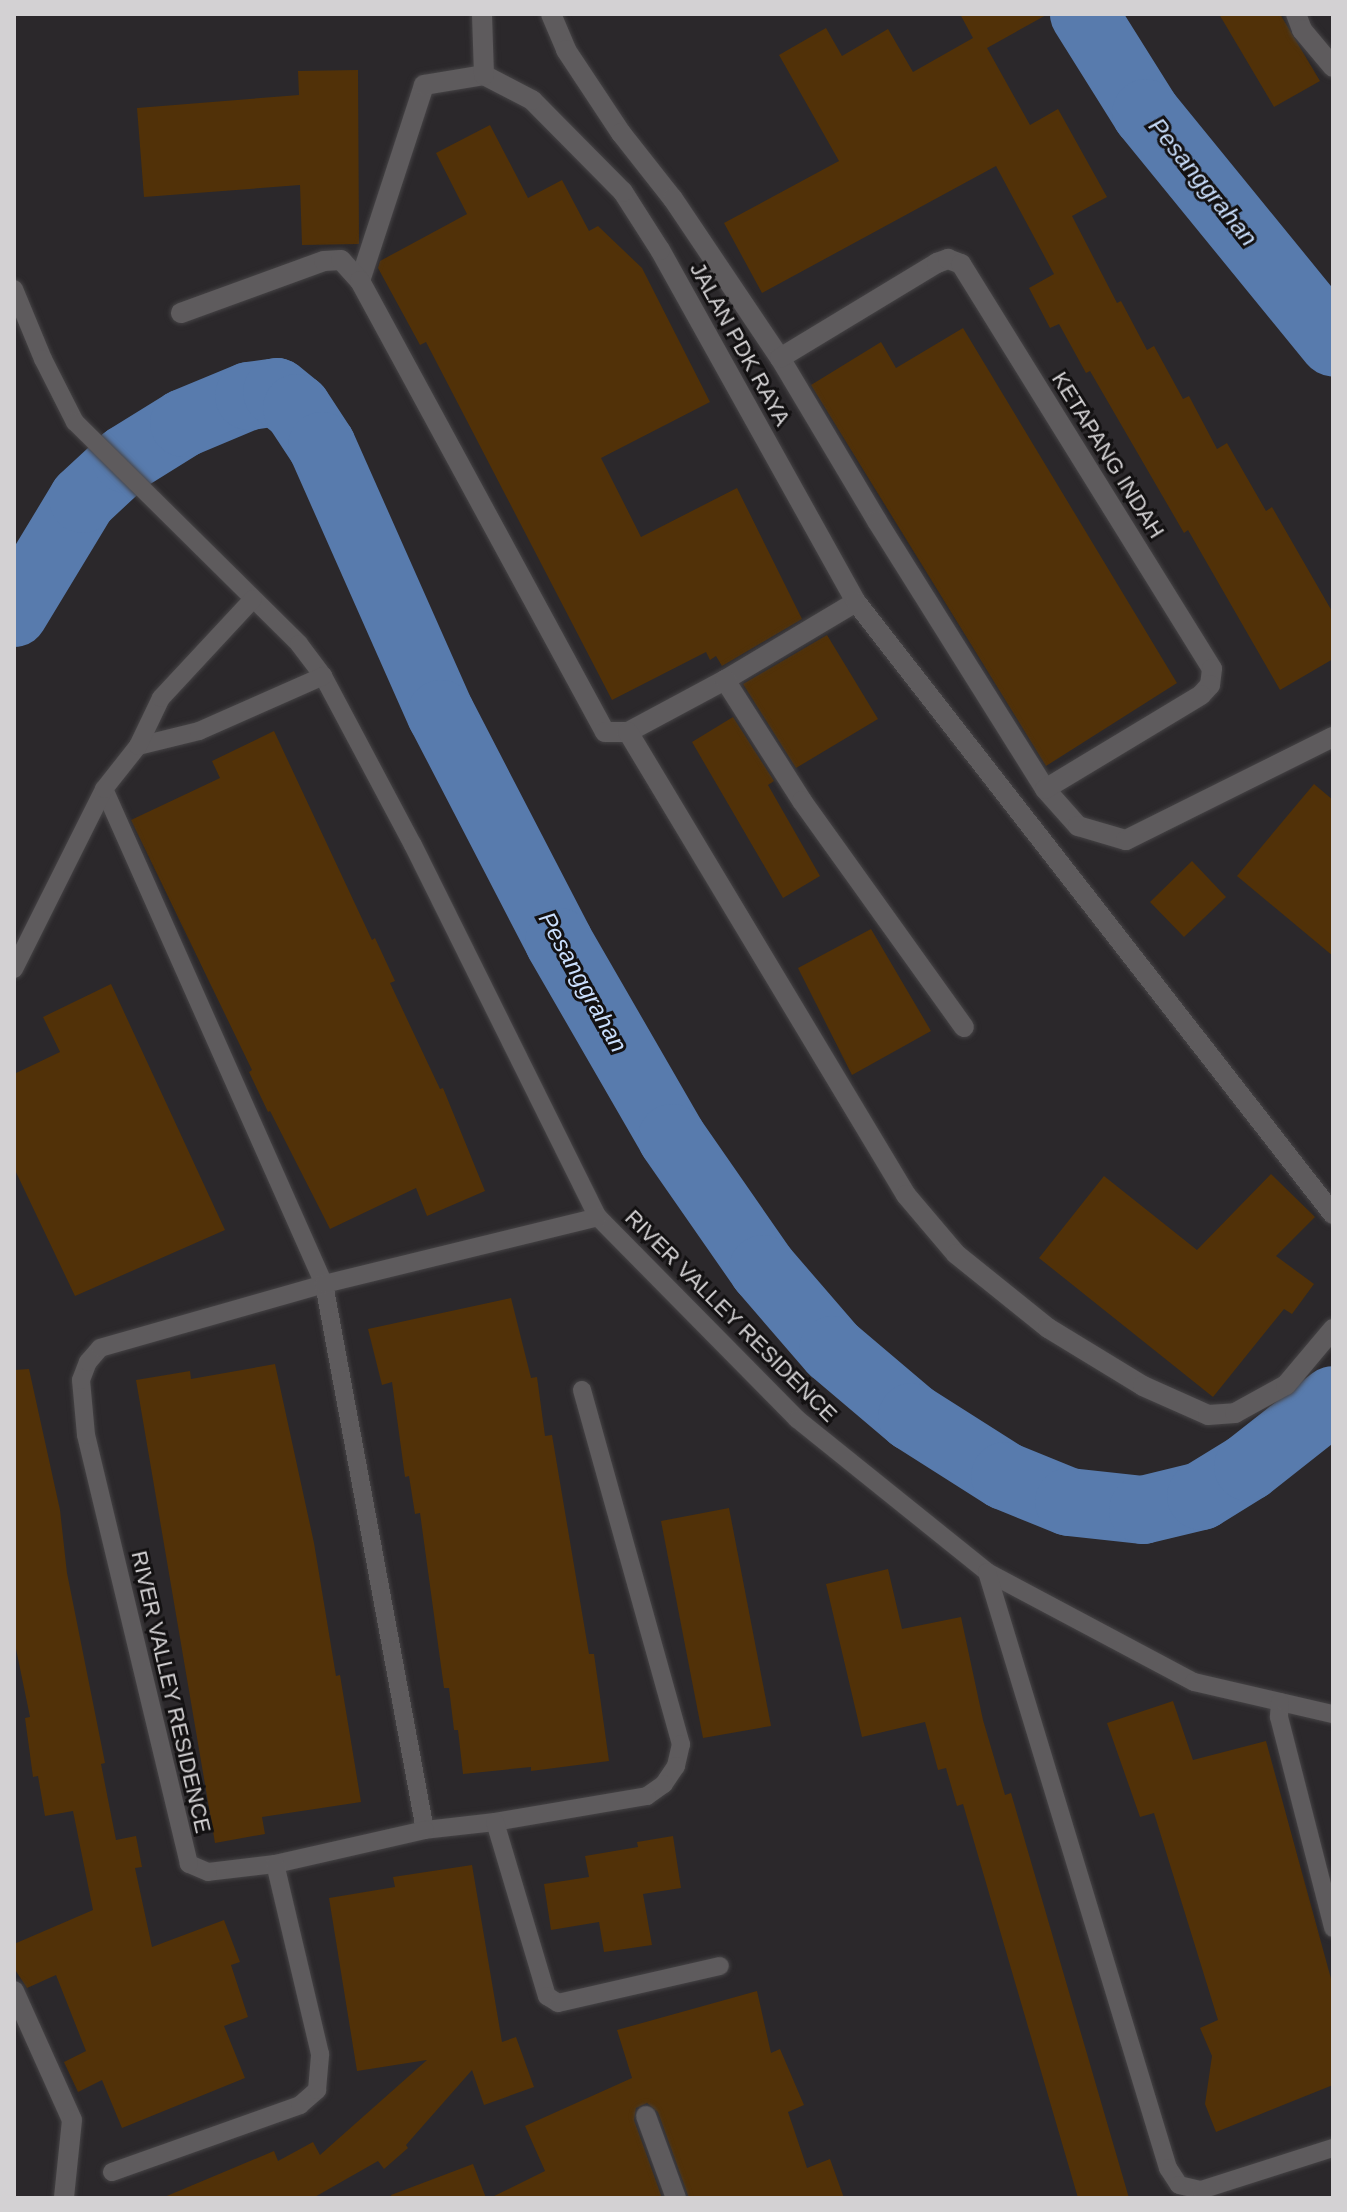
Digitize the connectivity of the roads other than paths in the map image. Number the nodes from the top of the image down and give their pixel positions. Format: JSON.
{"nodes":[{"id":1,"x":482,"y":14,"type":"edge"},
{"id":2,"x":551,"y":14,"type":"edge"},
{"id":3,"x":1296,"y":14,"type":"edge"},
{"id":4,"x":1333,"y":67,"type":"edge"},
{"id":5,"x":484,"y":75,"type":"junction"},
{"id":6,"x":360,"y":281,"type":"junction"},
{"id":7,"x":14,"y":289,"type":"edge"},
{"id":8,"x":181,"y":313,"type":"dead end"},
{"id":9,"x":780,"y":358,"type":"junction"},
{"id":10,"x":253,"y":599,"type":"junction"},
{"id":11,"x":856,"y":602,"type":"junction"},
{"id":12,"x":323,"y":676,"type":"junction"},
{"id":13,"x":725,"y":680,"type":"junction"},
{"id":14,"x":628,"y":732,"type":"junction"},
{"id":15,"x":1333,"y":737,"type":"edge"},
{"id":16,"x":138,"y":746,"type":"junction"},
{"id":17,"x":104,"y":789,"type":"junction"},
{"id":18,"x":1045,"y":789,"type":"junction"},
{"id":19,"x":14,"y":969,"type":"edge"},
{"id":20,"x":964,"y":1027,"type":"dead end"},
{"id":21,"x":1333,"y":1214,"type":"edge"},
{"id":22,"x":598,"y":1217,"type":"junction"},
{"id":23,"x":324,"y":1284,"type":"junction"},
{"id":24,"x":1333,"y":1329,"type":"edge"},
{"id":25,"x":582,"y":1390,"type":"dead end"},
{"id":26,"x":987,"y":1572,"type":"junction"},
{"id":27,"x":1280,"y":1702,"type":"junction"},
{"id":28,"x":1333,"y":1714,"type":"edge"},
{"id":29,"x":495,"y":1822,"type":"junction"},
{"id":30,"x":425,"y":1830,"type":"junction"},
{"id":31,"x":275,"y":1864,"type":"junction"},
{"id":32,"x":1333,"y":1928,"type":"edge"},
{"id":33,"x":720,"y":1966,"type":"dead end"},
{"id":34,"x":14,"y":1991,"type":"edge"},
{"id":35,"x":646,"y":2116,"type":"dead end"},
{"id":36,"x":1333,"y":2148,"type":"edge"},
{"id":37,"x":112,"y":2172,"type":"dead end"},
{"id":38,"x":64,"y":2198,"type":"edge"},
{"id":39,"x":676,"y":2198,"type":"edge"}],
"edges":[{"from":1,"to":5,"type":"street"},
{"from":2,"to":9,"type":"street"},
{"from":3,"to":4,"type":"street"},
{"from":5,"to":6,"type":"street"},
{"from":5,"to":11,"type":"street","name":"JALAN PDK RAYA"},
{"from":6,"to":8,"type":"street"},
{"from":6,"to":14,"type":"street"},
{"from":7,"to":10,"type":"lane","name":"RIVER VALLEY RESIDENCE"},
{"from":9,"to":18,"type":"street"},
{"from":9,"to":18,"type":"street","name":"KETAPANG INDAH"},
{"from":10,"to":12,"type":"lane","name":"RIVER VALLEY RESIDENCE"},
{"from":10,"to":16,"type":"lane"},
{"from":11,"to":13,"type":"street"},
{"from":11,"to":21,"type":"street","name":"JALAN PDK RAYA"},
{"from":12,"to":16,"type":"lane"},
{"from":12,"to":22,"type":"lane","name":"RIVER VALLEY RESIDENCE"},
{"from":13,"to":14,"type":"street"},
{"from":13,"to":20,"type":"street"},
{"from":14,"to":24,"type":"street"},
{"from":15,"to":18,"type":"street"},
{"from":16,"to":17,"type":"lane"},
{"from":17,"to":19,"type":"lane"},
{"from":17,"to":23,"type":"lane"},
{"from":22,"to":23,"type":"lane","name":"RIVER VALLEY RESIDENCE"},
{"from":22,"to":26,"type":"lane","name":"RIVER VALLEY RESIDENCE"},
{"from":23,"to":30,"type":"lane"},
{"from":23,"to":31,"type":"lane","name":"RIVER VALLEY RESIDENCE"},
{"from":25,"to":29,"type":"lane","name":"RIVER VALLEY RESIDENCE"},
{"from":26,"to":27,"type":"lane","name":"RIVER VALLEY RESIDENCE"},
{"from":26,"to":36,"type":"lane"},
{"from":27,"to":28,"type":"lane","name":"RIVER VALLEY RESIDENCE"},
{"from":27,"to":32,"type":"lane"},
{"from":29,"to":30,"type":"lane","name":"RIVER VALLEY RESIDENCE"},
{"from":29,"to":33,"type":"lane"},
{"from":30,"to":31,"type":"lane","name":"RIVER VALLEY RESIDENCE"},
{"from":31,"to":37,"type":"lane"},
{"from":34,"to":38,"type":"street"},
{"from":35,"to":39,"type":"street"}]}
